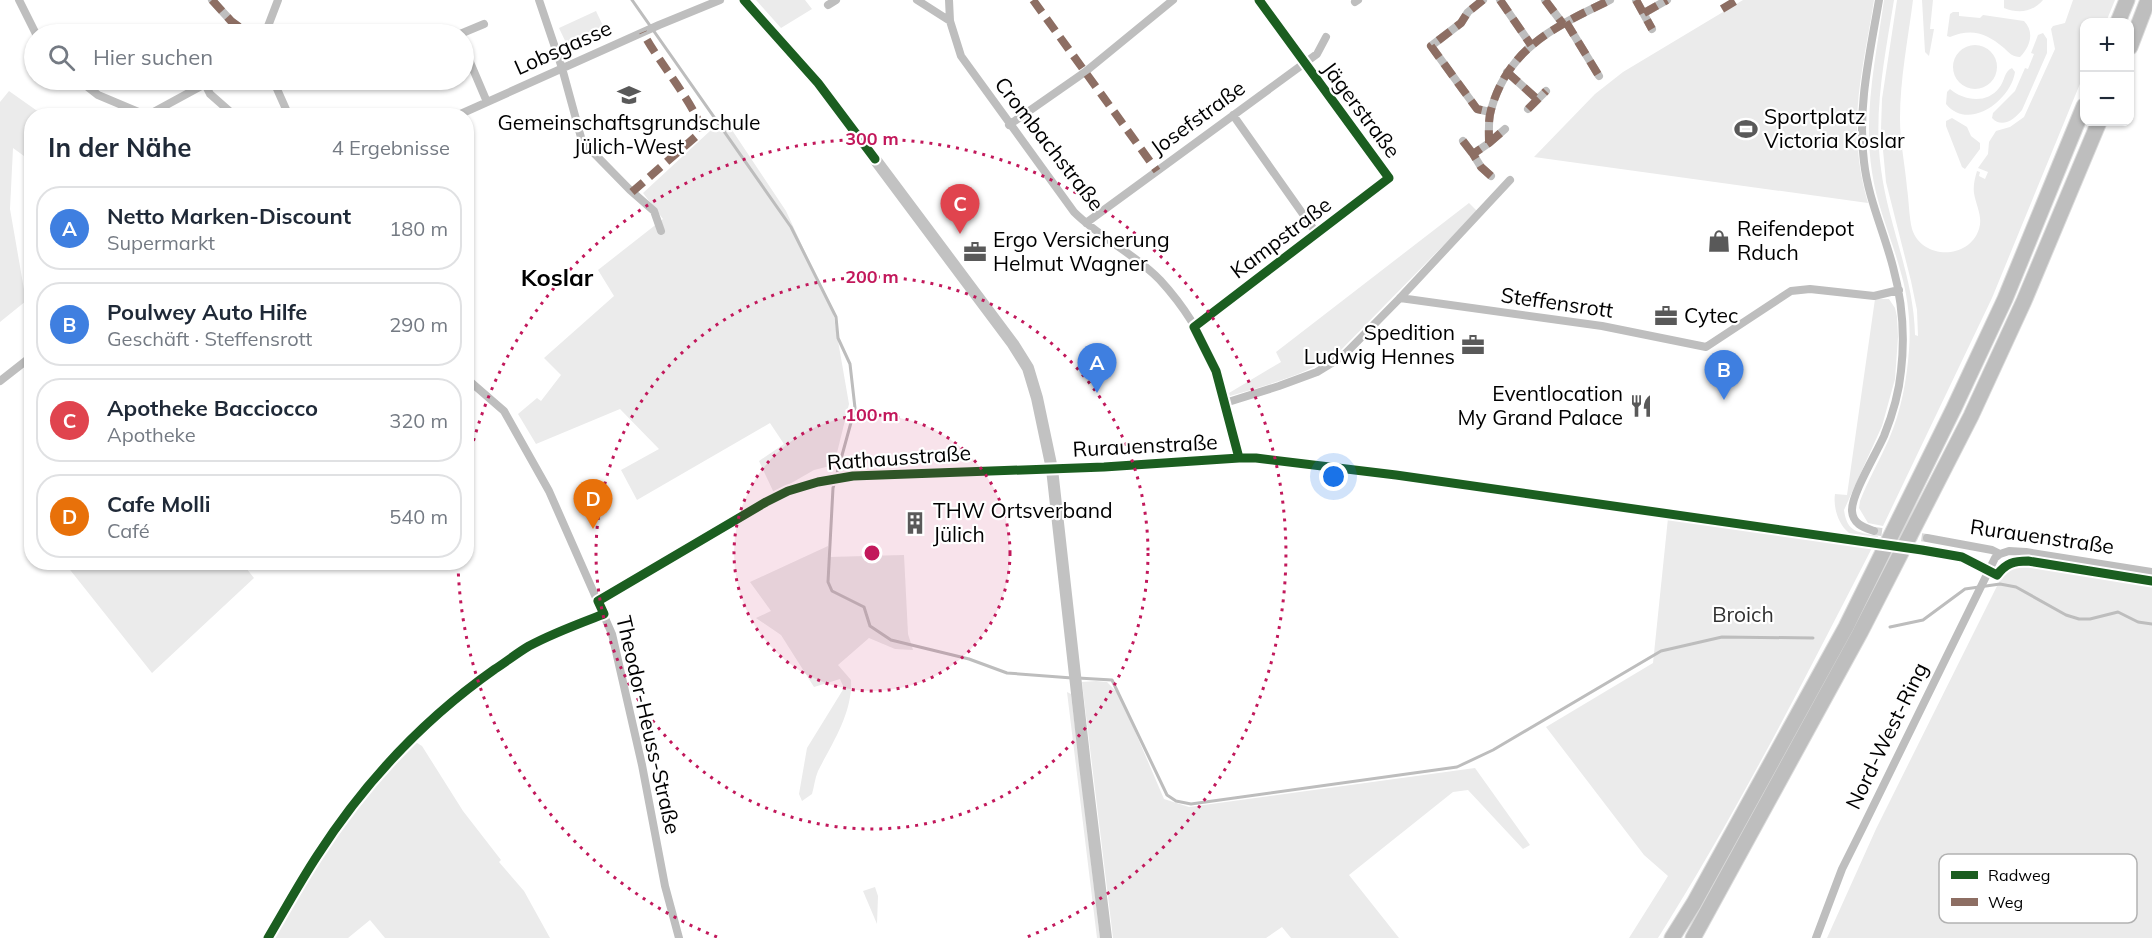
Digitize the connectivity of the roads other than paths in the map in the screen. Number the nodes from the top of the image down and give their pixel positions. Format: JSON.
{"nodes":[{"id":1,"x":19,"y":0,"type":"edge"},
{"id":2,"x":212,"y":0,"type":"edge"},
{"id":3,"x":278,"y":0,"type":"edge"},
{"id":4,"x":539,"y":0,"type":"edge"},
{"id":5,"x":720,"y":0,"type":"edge"},
{"id":6,"x":744,"y":0,"type":"edge"},
{"id":7,"x":917,"y":0,"type":"edge"},
{"id":8,"x":949,"y":0,"type":"edge"},
{"id":9,"x":1173,"y":0,"type":"edge"},
{"id":10,"x":1259,"y":0,"type":"edge"},
{"id":11,"x":1483,"y":0,"type":"edge"},
{"id":12,"x":1500,"y":0,"type":"edge"},
{"id":13,"x":1545,"y":0,"type":"edge"},
{"id":14,"x":1610,"y":0,"type":"edge"},
{"id":15,"x":1636,"y":0,"type":"edge"},
{"id":16,"x":1667,"y":0,"type":"edge"},
{"id":17,"x":1879,"y":0,"type":"edge"},
{"id":18,"x":2127,"y":0,"type":"edge"},
{"id":19,"x":2148,"y":0,"type":"edge"},
{"id":20,"x":1644,"y":13,"type":"junction"},
{"id":21,"x":2120,"y":18,"type":"edge"},
{"id":22,"x":950,"y":21,"type":"junction"},
{"id":23,"x":1564,"y":23,"type":"junction"},
{"id":24,"x":31,"y":24,"type":"edge"},
{"id":25,"x":235,"y":24,"type":"edge"},
{"id":26,"x":269,"y":24,"type":"edge"},
{"id":27,"x":484,"y":24,"type":"dead end"},
{"id":28,"x":474,"y":28,"type":"edge"},
{"id":29,"x":1652,"y":28,"type":"dead end"},
{"id":30,"x":1326,"y":37,"type":"dead end"},
{"id":31,"x":2134,"y":37,"type":"edge"},
{"id":32,"x":1531,"y":45,"type":"junction"},
{"id":33,"x":1304,"y":63,"type":"junction"},
{"id":34,"x":562,"y":68,"type":"junction"},
{"id":35,"x":474,"y":71,"type":"edge"},
{"id":36,"x":1507,"y":72,"type":"junction"},
{"id":37,"x":1599,"y":76,"type":"dead end"},
{"id":38,"x":92,"y":90,"type":"edge"},
{"id":39,"x":194,"y":90,"type":"edge"},
{"id":40,"x":208,"y":90,"type":"edge"},
{"id":41,"x":277,"y":90,"type":"edge"},
{"id":42,"x":1546,"y":91,"type":"dead end"},
{"id":43,"x":1537,"y":99,"type":"junction"},
{"id":44,"x":487,"y":102,"type":"junction"},
{"id":45,"x":130,"y":108,"type":"edge"},
{"id":46,"x":161,"y":108,"type":"edge"},
{"id":47,"x":226,"y":108,"type":"edge"},
{"id":48,"x":285,"y":108,"type":"edge"},
{"id":49,"x":474,"y":108,"type":"edge"},
{"id":50,"x":1528,"y":109,"type":"dead end"},
{"id":51,"x":1490,"y":112,"type":"junction"},
{"id":52,"x":1233,"y":115,"type":"junction"},
{"id":53,"x":2080,"y":118,"type":"edge"},
{"id":54,"x":1009,"y":125,"type":"junction"},
{"id":55,"x":2097,"y":126,"type":"edge"},
{"id":56,"x":1505,"y":129,"type":"dead end"},
{"id":57,"x":1463,"y":141,"type":"dead end"},
{"id":58,"x":1489,"y":143,"type":"junction"},
{"id":59,"x":1473,"y":154,"type":"junction"},
{"id":60,"x":1491,"y":176,"type":"dead end"},
{"id":61,"x":1389,"y":178,"type":"joint"},
{"id":62,"x":1510,"y":180,"type":"dead end"},
{"id":63,"x":1086,"y":224,"type":"junction"},
{"id":64,"x":661,"y":231,"type":"dead end"},
{"id":65,"x":1317,"y":234,"type":"junction"},
{"id":66,"x":1899,"y":290,"type":"junction"},
{"id":67,"x":1400,"y":298,"type":"junction"},
{"id":68,"x":1194,"y":327,"type":"junction"},
{"id":69,"x":24,"y":362,"type":"edge"},
{"id":70,"x":0,"y":381,"type":"edge"},
{"id":71,"x":474,"y":385,"type":"edge"},
{"id":72,"x":1225,"y":403,"type":"junction"},
{"id":73,"x":1239,"y":458,"type":"joint"},
{"id":74,"x":1053,"y":469,"type":"junction"},
{"id":75,"x":1874,"y":531,"type":"tunnel mouth"},
{"id":76,"x":1927,"y":538,"type":"tunnel mouth"},
{"id":77,"x":2000,"y":554,"type":"junction"},
{"id":78,"x":2152,"y":572,"type":"edge"},
{"id":79,"x":598,"y":601,"type":"junction"},
{"id":80,"x":604,"y":614,"type":"junction"},
{"id":81,"x":417,"y":732,"type":"dead end"},
{"id":82,"x":679,"y":938,"type":"edge"},
{"id":83,"x":1106,"y":938,"type":"edge"},
{"id":84,"x":1672,"y":938,"type":"edge"},
{"id":85,"x":1694,"y":938,"type":"edge"},
{"id":86,"x":1816,"y":938,"type":"edge"}],
"edges":[{"from":1,"to":24,"type":"street"},
{"from":2,"to":25,"type":"street"},
{"from":3,"to":26,"type":"street"},
{"from":4,"to":34,"type":"street"},
{"from":5,"to":34,"type":"street","name":"Lobsgasse"},
{"from":6,"to":74,"type":"street"},
{"from":7,"to":22,"type":"street"},
{"from":8,"to":22,"type":"street","name":"Crombachstraße"},
{"from":9,"to":54,"type":"street"},
{"from":10,"to":33,"type":"street","name":"Jägerstraße"},
{"from":11,"to":51,"type":"street"},
{"from":12,"to":32,"type":"street"},
{"from":13,"to":23,"type":"street"},
{"from":14,"to":23,"type":"street"},
{"from":15,"to":20,"type":"street"},
{"from":16,"to":20,"type":"street"},
{"from":17,"to":66,"type":"street"},
{"from":18,"to":21,"type":"highway"},
{"from":19,"to":31,"type":"highway"},
{"from":20,"to":29,"type":"street"},
{"from":22,"to":54,"type":"street","name":"Crombachstraße"},
{"from":23,"to":32,"type":"street"},
{"from":23,"to":37,"type":"street"},
{"from":27,"to":28,"type":"street"},
{"from":30,"to":33,"type":"street","name":"Josefstraße"},
{"from":32,"to":36,"type":"street"},
{"from":33,"to":52,"type":"street","name":"Josefstraße"},
{"from":33,"to":61,"type":"street","name":"Jägerstraße"},
{"from":34,"to":44,"type":"street","name":"Lobsgasse"},
{"from":34,"to":64,"type":"street"},
{"from":35,"to":44,"type":"street"},
{"from":36,"to":43,"type":"street"},
{"from":36,"to":51,"type":"street"},
{"from":38,"to":45,"type":"street"},
{"from":39,"to":46,"type":"street"},
{"from":40,"to":47,"type":"street"},
{"from":41,"to":48,"type":"street"},
{"from":42,"to":43,"type":"street"},
{"from":43,"to":50,"type":"street"},
{"from":44,"to":49,"type":"street","name":"Lobsgasse"},
{"from":51,"to":58,"type":"street"},
{"from":52,"to":63,"type":"street","name":"Josefstraße"},
{"from":52,"to":65,"type":"street"},
{"from":53,"to":84,"type":"highway"},
{"from":54,"to":63,"type":"street","name":"Crombachstraße"},
{"from":55,"to":85,"type":"highway"},
{"from":56,"to":58,"type":"street"},
{"from":57,"to":59,"type":"street"},
{"from":58,"to":59,"type":"street"},
{"from":59,"to":60,"type":"street"},
{"from":61,"to":65,"type":"street","name":"Kampstraße"},
{"from":62,"to":67,"type":"street"},
{"from":63,"to":68,"type":"street","name":"Crombachstraße"},
{"from":65,"to":68,"type":"street","name":"Kampstraße"},
{"from":66,"to":67,"type":"street","name":"Steffensrott"},
{"from":66,"to":75,"type":"street"},
{"from":67,"to":72,"type":"street"},
{"from":68,"to":72,"type":"street","name":"Crombachstraße"},
{"from":69,"to":70,"type":"street"},
{"from":71,"to":79,"type":"street","name":"Theodor-Heuss-Straße"},
{"from":72,"to":73,"type":"street","name":"Crombachstraße"},
{"from":73,"to":74,"type":"street","name":"Rurauenstraße"},
{"from":74,"to":79,"type":"street","name":"Rathausstraße"},
{"from":74,"to":83,"type":"street"},
{"from":76,"to":77,"type":"street","name":"Rurauenstraße"},
{"from":77,"to":78,"type":"street","name":"Rurauenstraße"},
{"from":77,"to":86,"type":"street","name":"Nord-West-Ring"},
{"from":79,"to":80,"type":"street","name":"Theodor-Heuss-Straße"},
{"from":80,"to":81,"type":"street"},
{"from":80,"to":82,"type":"street","name":"Theodor-Heuss-Straße"}]}
